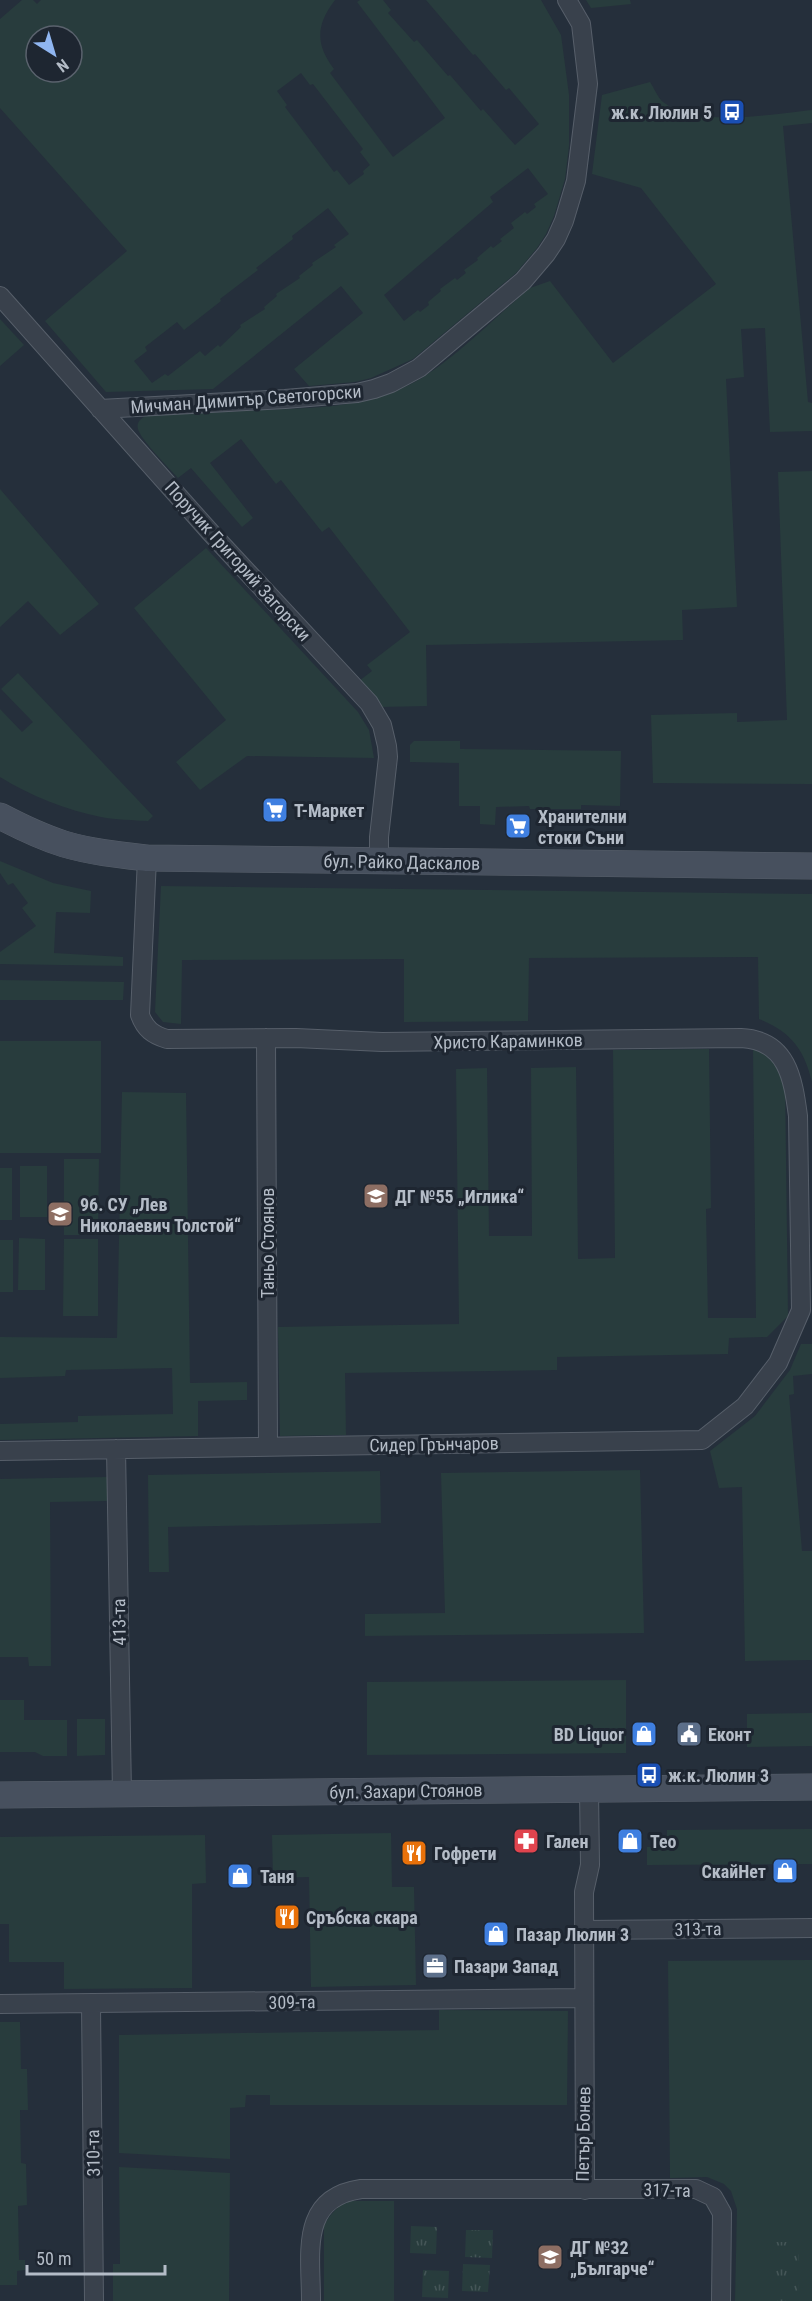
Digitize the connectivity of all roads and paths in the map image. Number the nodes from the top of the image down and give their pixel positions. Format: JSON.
{"nodes":[{"id":1,"x":567,"y":0,"type":"edge"},
{"id":2,"x":0,"y":296,"type":"edge"},
{"id":3,"x":100,"y":409,"type":"junction"},
{"id":4,"x":0,"y":816,"type":"edge"},
{"id":5,"x":147,"y":858,"type":"junction"},
{"id":6,"x":379,"y":861,"type":"junction"},
{"id":7,"x":812,"y":866,"type":"edge"},
{"id":8,"x":266,"y":1038,"type":"junction"},
{"id":9,"x":806,"y":1310,"type":"edge"},
{"id":10,"x":268,"y":1447,"type":"junction"},
{"id":11,"x":116,"y":1449,"type":"junction"},
{"id":12,"x":0,"y":1451,"type":"edge"},
{"id":13,"x":812,"y":1786,"type":"edge"},
{"id":14,"x":589,"y":1790,"type":"junction"},
{"id":15,"x":122,"y":1794,"type":"junction"},
{"id":16,"x":0,"y":1795,"type":"edge"},
{"id":17,"x":812,"y":1928,"type":"edge"},
{"id":18,"x":584,"y":1930,"type":"junction"},
{"id":19,"x":584,"y":1998,"type":"junction"},
{"id":20,"x":0,"y":2004,"type":"edge"},
{"id":21,"x":90,"y":2004,"type":"junction"},
{"id":22,"x":585,"y":2190,"type":"junction"},
{"id":23,"x":94,"y":2301,"type":"edge"},
{"id":24,"x":311,"y":2301,"type":"edge"},
{"id":25,"x":721,"y":2301,"type":"edge"}],
"edges":[{"from":1,"to":3,"type":"street","name":"Мичман Димитър Светогорски"},
{"from":2,"to":3,"type":"street","name":"Поручик Григорий Загорски"},
{"from":3,"to":6,"type":"street","name":"Поручик Григорий Загорски"},
{"from":4,"to":5,"type":"street","name":"бул. Райко Даскалов"},
{"from":5,"to":6,"type":"street","name":"бул. Райко Даскалов"},
{"from":5,"to":8,"type":"street","name":"Христо Караминков"},
{"from":6,"to":7,"type":"street","name":"бул. Райко Даскалов"},
{"from":8,"to":9,"type":"street","name":"Христо Караминков"},
{"from":8,"to":10,"type":"street","name":"Таньо Стоянов"},
{"from":9,"to":10,"type":"street","name":"Сидер Грънчаров"},
{"from":10,"to":11,"type":"street","name":"Сидер Грънчаров"},
{"from":11,"to":12,"type":"street","name":"Сидер Грънчаров"},
{"from":11,"to":15,"type":"street","name":"413-та"},
{"from":13,"to":14,"type":"street","name":"бул. Захари Стоянов"},
{"from":14,"to":15,"type":"street","name":"бул. Захари Стоянов"},
{"from":14,"to":18,"type":"street","name":"Петър Бонев"},
{"from":15,"to":16,"type":"street","name":"бул. Захари Стоянов"},
{"from":17,"to":18,"type":"street","name":"313-та"},
{"from":18,"to":19,"type":"street","name":"Петър Бонев"},
{"from":19,"to":21,"type":"street","name":"309-та"},
{"from":19,"to":22,"type":"street","name":"Петър Бонев"},
{"from":20,"to":21,"type":"street","name":"309-та"},
{"from":21,"to":23,"type":"street","name":"310-та"},
{"from":22,"to":24,"type":"street","name":"Петър Бонев"},
{"from":22,"to":25,"type":"street","name":"317-та"}]}
